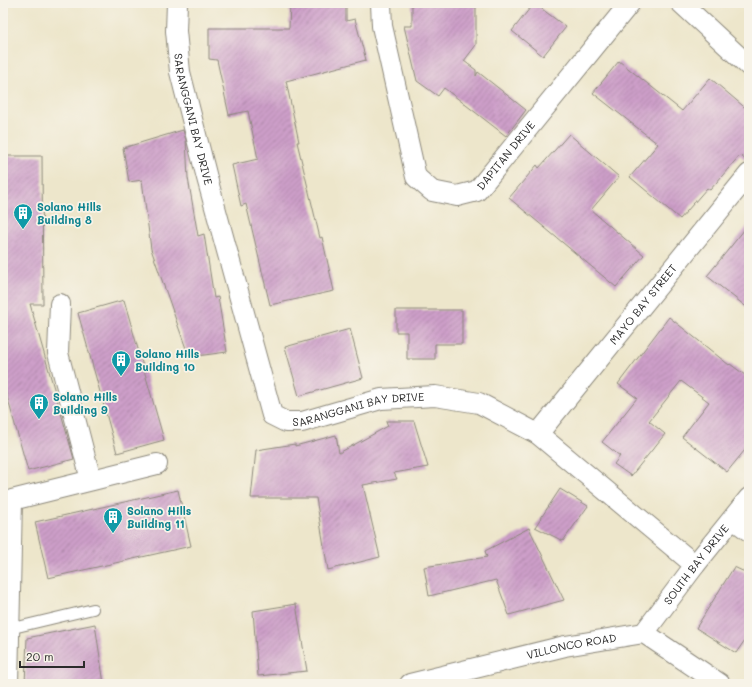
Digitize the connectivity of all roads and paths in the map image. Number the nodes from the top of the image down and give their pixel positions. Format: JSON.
{"nodes":[{"id":1,"x":177,"y":3,"type":"edge"},
{"id":2,"x":381,"y":3,"type":"edge"},
{"id":3,"x":630,"y":3,"type":"edge"},
{"id":4,"x":681,"y":3,"type":"edge"},
{"id":5,"x":749,"y":66,"type":"edge"},
{"id":6,"x":749,"y":174,"type":"edge"},
{"id":7,"x":60,"y":304,"type":"dead end"},
{"id":8,"x":538,"y":434,"type":"junction"},
{"id":9,"x":157,"y":464,"type":"dead end"},
{"id":10,"x":90,"y":480,"type":"junction"},
{"id":11,"x":749,"y":498,"type":"edge"},
{"id":12,"x":733,"y":519,"type":"junction"},
{"id":13,"x":749,"y":531,"type":"edge"},
{"id":14,"x":695,"y":565,"type":"junction"},
{"id":15,"x":6,"y":600,"type":"edge"},
{"id":16,"x":93,"y":609,"type":"dead end"},
{"id":17,"x":9,"y":629,"type":"junction"},
{"id":18,"x":644,"y":632,"type":"junction"},
{"id":19,"x":8,"y":684,"type":"edge"},
{"id":20,"x":410,"y":684,"type":"edge"},
{"id":21,"x":720,"y":684,"type":"edge"}],
"edges":[{"from":1,"to":8,"type":"street","name":"SARANGGANI BAY DRIVE"},
{"from":2,"to":3,"type":"street","name":"DAPITAN DRIVE"},
{"from":4,"to":5,"type":"street"},
{"from":6,"to":8,"type":"street","name":"MAYO BAY STREET"},
{"from":7,"to":10,"type":"street"},
{"from":8,"to":14,"type":"street","name":"SARANGGANI BAY DRIVE"},
{"from":9,"to":10,"type":"street"},
{"from":10,"to":15,"type":"street"},
{"from":11,"to":12,"type":"street","name":"SOUTH BAY DRIVE"},
{"from":12,"to":13,"type":"street"},
{"from":12,"to":14,"type":"street","name":"SOUTH BAY DRIVE"},
{"from":14,"to":18,"type":"street","name":"SOUTH BAY DRIVE"},
{"from":15,"to":17,"type":"street"},
{"from":16,"to":17,"type":"lane"},
{"from":17,"to":19,"type":"street"},
{"from":18,"to":20,"type":"street","name":"VILLONCO ROAD"},
{"from":18,"to":21,"type":"street"}]}
